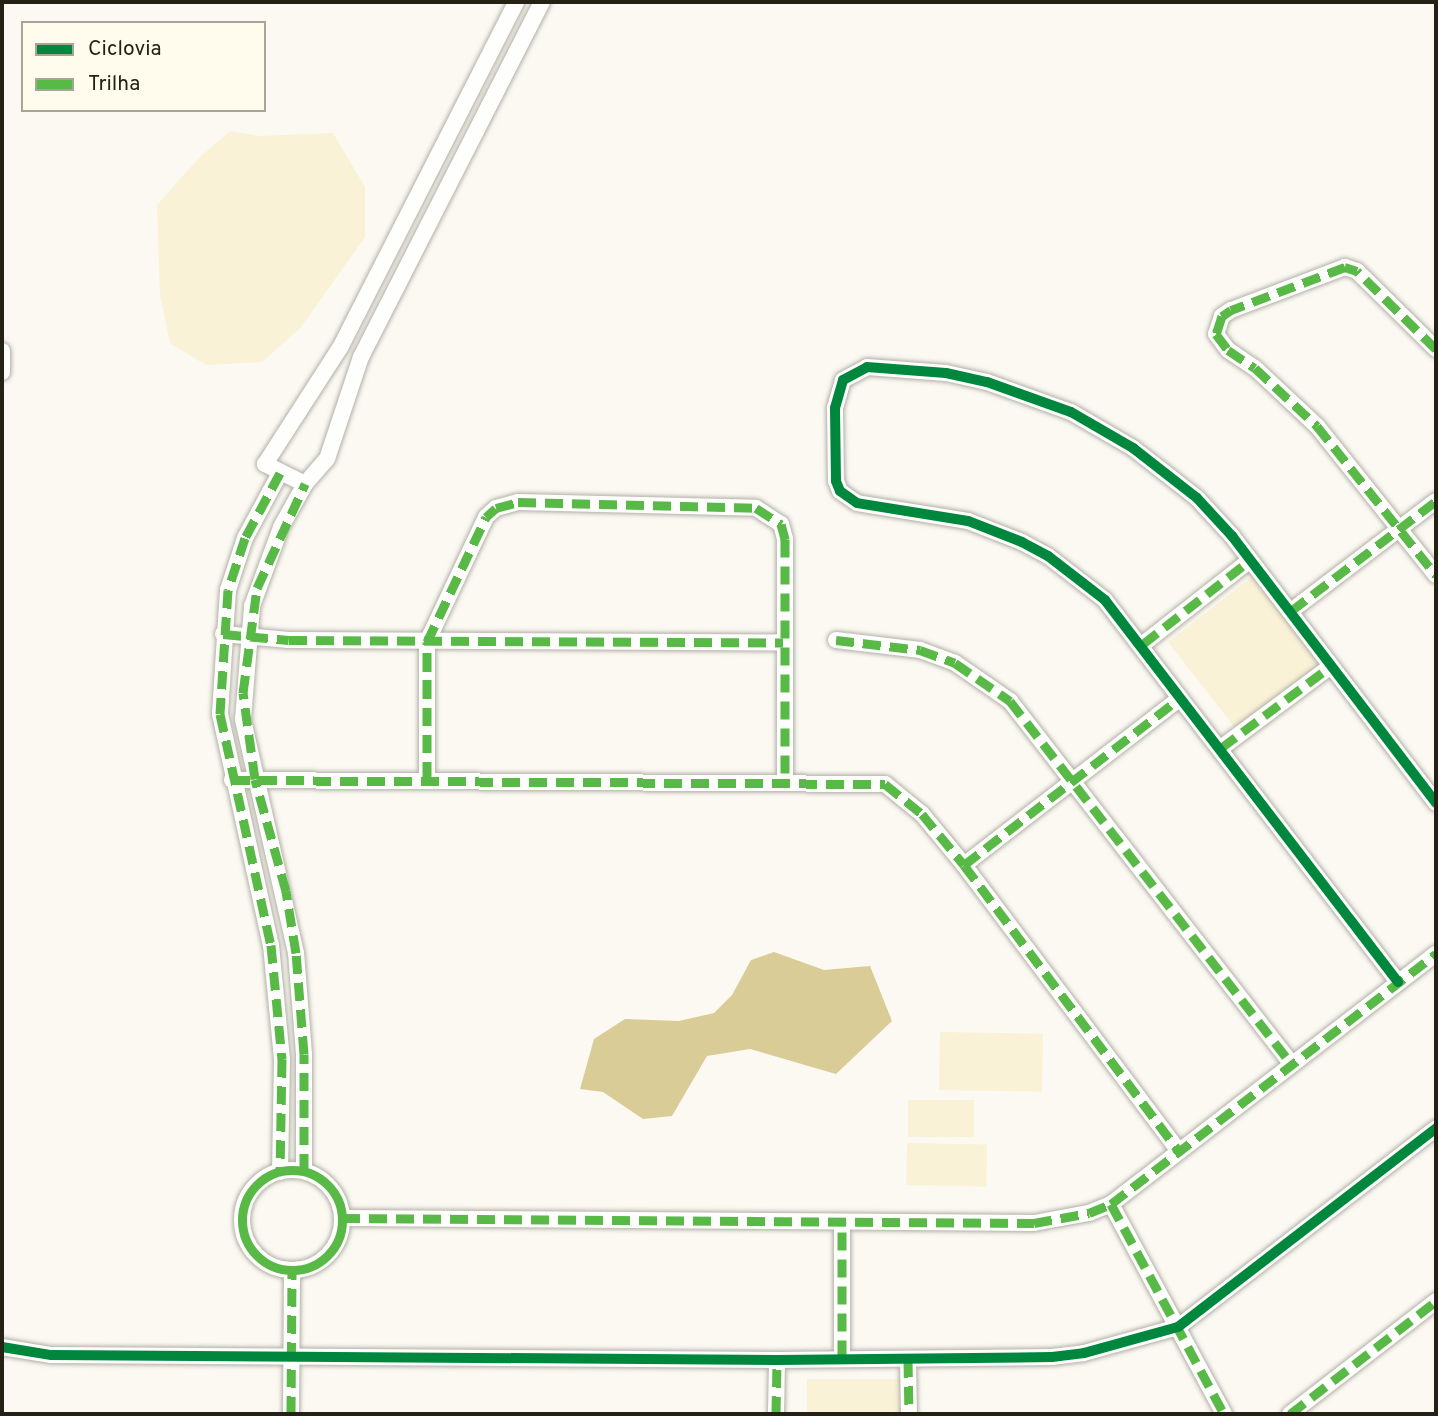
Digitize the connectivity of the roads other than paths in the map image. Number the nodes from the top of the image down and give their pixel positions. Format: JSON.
{"nodes":[{"id":1,"x":516,"y":2,"type":"edge"},
{"id":2,"x":542,"y":2,"type":"edge"},
{"id":3,"x":341,"y":346,"type":"junction"},
{"id":4,"x":1436,"y":349,"type":"edge"},
{"id":5,"x":2,"y":351,"type":"edge"},
{"id":6,"x":361,"y":357,"type":"junction"},
{"id":7,"x":2,"y":372,"type":"edge"},
{"id":8,"x":280,"y":473,"type":"junction"},
{"id":9,"x":305,"y":484,"type":"junction"},
{"id":10,"x":1436,"y":501,"type":"edge"},
{"id":11,"x":1401,"y":529,"type":"junction"},
{"id":12,"x":1249,"y":561,"type":"junction"},
{"id":13,"x":1436,"y":575,"type":"edge"},
{"id":14,"x":1291,"y":611,"type":"junction"},
{"id":15,"x":223,"y":635,"type":"junction"},
{"id":16,"x":249,"y":637,"type":"junction"},
{"id":17,"x":836,"y":639,"type":"dead end"},
{"id":18,"x":428,"y":642,"type":"junction"},
{"id":19,"x":783,"y":643,"type":"junction"},
{"id":20,"x":1143,"y":644,"type":"junction"},
{"id":21,"x":1331,"y":666,"type":"junction"},
{"id":22,"x":1180,"y":698,"type":"junction"},
{"id":23,"x":1221,"y":748,"type":"junction"},
{"id":24,"x":255,"y":779,"type":"junction"},
{"id":25,"x":427,"y":779,"type":"junction"},
{"id":26,"x":232,"y":780,"type":"junction"},
{"id":27,"x":785,"y":781,"type":"junction"},
{"id":28,"x":1071,"y":781,"type":"junction"},
{"id":29,"x":1436,"y":803,"type":"edge"},
{"id":30,"x":964,"y":865,"type":"junction"},
{"id":31,"x":1436,"y":954,"type":"edge"},
{"id":32,"x":1398,"y":982,"type":"junction"},
{"id":33,"x":1291,"y":1063,"type":"junction"},
{"id":34,"x":1436,"y":1128,"type":"edge"},
{"id":35,"x":1179,"y":1151,"type":"junction"},
{"id":36,"x":304,"y":1171,"type":"junction"},
{"id":37,"x":280,"y":1172,"type":"junction"},
{"id":38,"x":1111,"y":1204,"type":"junction"},
{"id":39,"x":342,"y":1218,"type":"junction"},
{"id":40,"x":842,"y":1222,"type":"junction"},
{"id":41,"x":292,"y":1270,"type":"junction"},
{"id":42,"x":1436,"y":1301,"type":"edge"},
{"id":43,"x":1178,"y":1327,"type":"junction"},
{"id":44,"x":2,"y":1347,"type":"edge"},
{"id":45,"x":291,"y":1356,"type":"junction"},
{"id":46,"x":842,"y":1358,"type":"junction"},
{"id":47,"x":908,"y":1359,"type":"junction"},
{"id":48,"x":777,"y":1360,"type":"junction"},
{"id":49,"x":291,"y":1414,"type":"edge"},
{"id":50,"x":776,"y":1414,"type":"edge"},
{"id":51,"x":909,"y":1414,"type":"edge"},
{"id":52,"x":1224,"y":1414,"type":"edge"},
{"id":53,"x":1290,"y":1414,"type":"edge"}],
"edges":[{"from":1,"to":3,"type":"street"},
{"from":2,"to":6,"type":"street"},
{"from":3,"to":6,"type":"street"},
{"from":3,"to":8,"type":"street"},
{"from":4,"to":11,"type":"street"},
{"from":5,"to":7,"type":"street"},
{"from":6,"to":9,"type":"street"},
{"from":8,"to":9,"type":"street"},
{"from":8,"to":15,"type":"street"},
{"from":9,"to":16,"type":"street"},
{"from":10,"to":11,"type":"street"},
{"from":11,"to":13,"type":"street"},
{"from":11,"to":14,"type":"street"},
{"from":12,"to":14,"type":"street"},
{"from":12,"to":20,"type":"street"},
{"from":12,"to":20,"type":"street"},
{"from":14,"to":21,"type":"street"},
{"from":15,"to":16,"type":"street"},
{"from":15,"to":26,"type":"street"},
{"from":16,"to":18,"type":"street"},
{"from":16,"to":24,"type":"street"},
{"from":17,"to":28,"type":"street"},
{"from":18,"to":19,"type":"street"},
{"from":18,"to":19,"type":"street"},
{"from":18,"to":25,"type":"street"},
{"from":19,"to":27,"type":"street"},
{"from":20,"to":22,"type":"street"},
{"from":21,"to":23,"type":"street"},
{"from":21,"to":29,"type":"street"},
{"from":22,"to":23,"type":"street"},
{"from":22,"to":28,"type":"street"},
{"from":23,"to":32,"type":"street"},
{"from":24,"to":25,"type":"street"},
{"from":24,"to":26,"type":"street"},
{"from":24,"to":36,"type":"street"},
{"from":25,"to":27,"type":"street"},
{"from":26,"to":37,"type":"street"},
{"from":27,"to":30,"type":"street"},
{"from":28,"to":30,"type":"street"},
{"from":28,"to":33,"type":"street"},
{"from":30,"to":35,"type":"street"},
{"from":31,"to":32,"type":"street"},
{"from":32,"to":33,"type":"street"},
{"from":33,"to":35,"type":"street"},
{"from":34,"to":43,"type":"street"},
{"from":35,"to":38,"type":"street"},
{"from":36,"to":37,"type":"street"},
{"from":36,"to":39,"type":"street"},
{"from":37,"to":41,"type":"street"},
{"from":38,"to":40,"type":"street"},
{"from":38,"to":43,"type":"street"},
{"from":39,"to":40,"type":"street"},
{"from":39,"to":41,"type":"street"},
{"from":40,"to":46,"type":"street"},
{"from":41,"to":45,"type":"street"},
{"from":42,"to":53,"type":"street"},
{"from":43,"to":47,"type":"street"},
{"from":43,"to":52,"type":"street"},
{"from":44,"to":45,"type":"street"},
{"from":45,"to":48,"type":"street"},
{"from":45,"to":49,"type":"street"},
{"from":46,"to":47,"type":"street"},
{"from":46,"to":48,"type":"street"},
{"from":47,"to":51,"type":"street"},
{"from":48,"to":50,"type":"street"}]}
